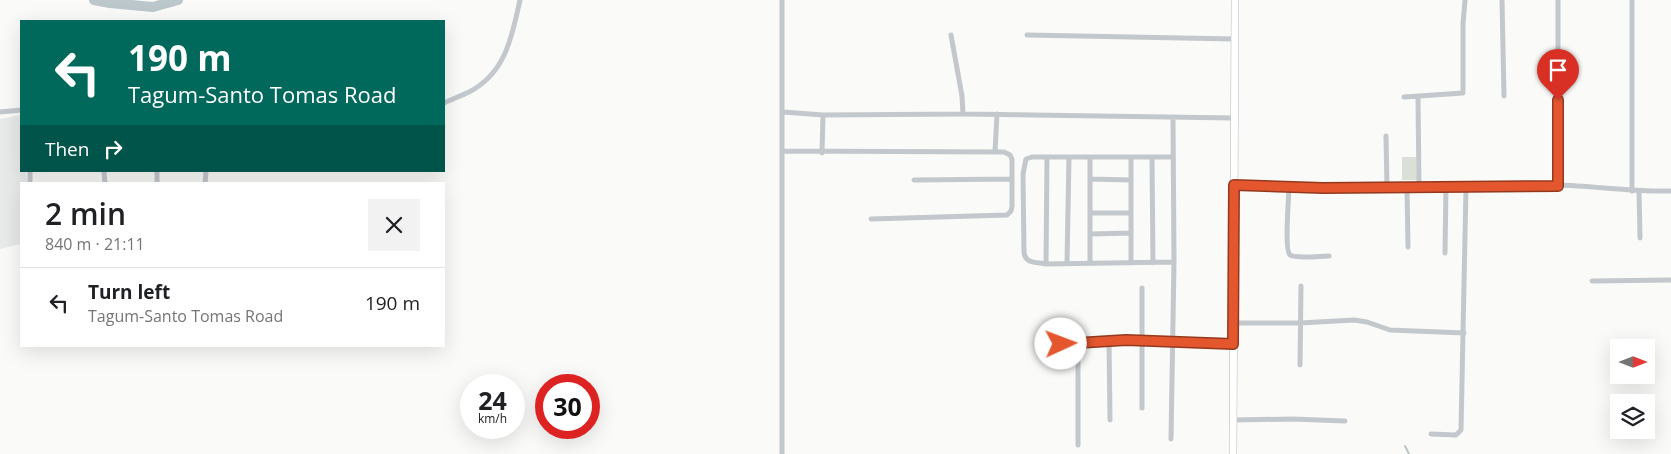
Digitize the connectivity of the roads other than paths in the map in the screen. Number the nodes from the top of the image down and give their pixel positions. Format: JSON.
{"nodes":[{"id":1,"x":520,"y":0,"type":"edge"},
{"id":2,"x":782,"y":0,"type":"edge"},
{"id":3,"x":1234,"y":0,"type":"edge"},
{"id":4,"x":1465,"y":0,"type":"edge"},
{"id":5,"x":1502,"y":0,"type":"edge"},
{"id":6,"x":1558,"y":0,"type":"edge"},
{"id":7,"x":1632,"y":0,"type":"edge"},
{"id":8,"x":951,"y":35,"type":"dead end"},
{"id":9,"x":1027,"y":36,"type":"dead end"},
{"id":10,"x":1234,"y":38,"type":"junction"},
{"id":11,"x":1404,"y":96,"type":"dead end"},
{"id":12,"x":1418,"y":96,"type":"junction"},
{"id":13,"x":1504,"y":96,"type":"dead end"},
{"id":14,"x":445,"y":103,"type":"edge"},
{"id":15,"x":20,"y":110,"type":"edge"},
{"id":16,"x":0,"y":112,"type":"edge"},
{"id":17,"x":783,"y":112,"type":"junction"},
{"id":18,"x":963,"y":114,"type":"junction"},
{"id":19,"x":997,"y":114,"type":"junction"},
{"id":20,"x":823,"y":115,"type":"junction"},
{"id":21,"x":1173,"y":117,"type":"junction"},
{"id":22,"x":1234,"y":118,"type":"junction"},
{"id":23,"x":1386,"y":136,"type":"dead end"},
{"id":24,"x":783,"y":151,"type":"junction"},
{"id":25,"x":822,"y":152,"type":"junction"},
{"id":26,"x":996,"y":152,"type":"junction"},
{"id":27,"x":1047,"y":157,"type":"junction"},
{"id":28,"x":1069,"y":157,"type":"junction"},
{"id":29,"x":1090,"y":157,"type":"junction"},
{"id":30,"x":1131,"y":158,"type":"junction"},
{"id":31,"x":1152,"y":158,"type":"junction"},
{"id":32,"x":1173,"y":158,"type":"junction"},
{"id":33,"x":1012,"y":179,"type":"junction"},
{"id":34,"x":1090,"y":179,"type":"junction"},
{"id":35,"x":914,"y":180,"type":"dead end"},
{"id":36,"x":1132,"y":180,"type":"junction"},
{"id":37,"x":1234,"y":185,"type":"junction"},
{"id":38,"x":1419,"y":186,"type":"junction"},
{"id":39,"x":1446,"y":186,"type":"junction"},
{"id":40,"x":1558,"y":186,"type":"junction"},
{"id":41,"x":1289,"y":187,"type":"junction"},
{"id":42,"x":1407,"y":187,"type":"junction"},
{"id":43,"x":1466,"y":187,"type":"junction"},
{"id":44,"x":1387,"y":188,"type":"junction"},
{"id":45,"x":1671,"y":190,"type":"edge"},
{"id":46,"x":1632,"y":191,"type":"junction"},
{"id":47,"x":1640,"y":191,"type":"junction"},
{"id":48,"x":1090,"y":213,"type":"junction"},
{"id":49,"x":1131,"y":213,"type":"junction"},
{"id":50,"x":871,"y":219,"type":"dead end"},
{"id":51,"x":1131,"y":233,"type":"junction"},
{"id":52,"x":1090,"y":234,"type":"junction"},
{"id":53,"x":1640,"y":238,"type":"dead end"},
{"id":54,"x":1408,"y":247,"type":"dead end"},
{"id":55,"x":1445,"y":252,"type":"dead end"},
{"id":56,"x":1329,"y":256,"type":"dead end"},
{"id":57,"x":1174,"y":262,"type":"junction"},
{"id":58,"x":1068,"y":263,"type":"junction"},
{"id":59,"x":1090,"y":263,"type":"junction"},
{"id":60,"x":1131,"y":263,"type":"junction"},
{"id":61,"x":1153,"y":263,"type":"junction"},
{"id":62,"x":1046,"y":264,"type":"junction"},
{"id":63,"x":1671,"y":280,"type":"edge"},
{"id":64,"x":1592,"y":281,"type":"dead end"},
{"id":65,"x":1301,"y":286,"type":"dead end"},
{"id":66,"x":1142,"y":288,"type":"dead end"},
{"id":67,"x":1300,"y":322,"type":"junction"},
{"id":68,"x":1233,"y":323,"type":"junction"},
{"id":69,"x":1464,"y":333,"type":"junction"},
{"id":70,"x":1142,"y":340,"type":"junction"},
{"id":71,"x":1109,"y":341,"type":"junction"},
{"id":72,"x":1171,"y":342,"type":"junction"},
{"id":73,"x":1040,"y":344,"type":"dead end"},
{"id":74,"x":1078,"y":344,"type":"junction"},
{"id":75,"x":1233,"y":344,"type":"junction"},
{"id":76,"x":1300,"y":365,"type":"dead end"},
{"id":77,"x":1142,"y":408,"type":"dead end"},
{"id":78,"x":1110,"y":420,"type":"dead end"},
{"id":79,"x":1233,"y":420,"type":"junction"},
{"id":80,"x":1345,"y":420,"type":"dead end"},
{"id":81,"x":1431,"y":434,"type":"dead end"},
{"id":82,"x":1171,"y":439,"type":"dead end"},
{"id":83,"x":1078,"y":445,"type":"dead end"},
{"id":84,"x":782,"y":454,"type":"edge"},
{"id":85,"x":1233,"y":454,"type":"edge"}],
"edges":[{"from":1,"to":14,"type":"street"},
{"from":2,"to":17,"type":"street"},
{"from":3,"to":10,"type":"main road"},
{"from":4,"to":12,"type":"street"},
{"from":5,"to":13,"type":"street"},
{"from":6,"to":40,"type":"street"},
{"from":7,"to":46,"type":"street"},
{"from":8,"to":18,"type":"street"},
{"from":9,"to":10,"type":"street"},
{"from":10,"to":22,"type":"main road"},
{"from":11,"to":12,"type":"street"},
{"from":12,"to":38,"type":"street"},
{"from":15,"to":16,"type":"street"},
{"from":17,"to":20,"type":"street"},
{"from":17,"to":24,"type":"street"},
{"from":18,"to":19,"type":"street"},
{"from":18,"to":20,"type":"street"},
{"from":19,"to":21,"type":"street"},
{"from":19,"to":26,"type":"street"},
{"from":20,"to":25,"type":"street"},
{"from":21,"to":22,"type":"street"},
{"from":21,"to":32,"type":"street"},
{"from":22,"to":37,"type":"main road"},
{"from":23,"to":44,"type":"street"},
{"from":24,"to":25,"type":"street"},
{"from":24,"to":84,"type":"street"},
{"from":25,"to":26,"type":"street"},
{"from":26,"to":33,"type":"street"},
{"from":27,"to":28,"type":"street"},
{"from":27,"to":62,"type":"street"},
{"from":27,"to":62,"type":"street"},
{"from":28,"to":29,"type":"street"},
{"from":28,"to":58,"type":"street"},
{"from":29,"to":30,"type":"street"},
{"from":29,"to":34,"type":"street"},
{"from":30,"to":31,"type":"street"},
{"from":30,"to":36,"type":"street"},
{"from":31,"to":32,"type":"street"},
{"from":31,"to":61,"type":"street"},
{"from":32,"to":57,"type":"street"},
{"from":33,"to":35,"type":"street"},
{"from":33,"to":50,"type":"street"},
{"from":34,"to":36,"type":"street"},
{"from":34,"to":48,"type":"street"},
{"from":36,"to":49,"type":"street"},
{"from":37,"to":41,"type":"street"},
{"from":37,"to":68,"type":"main road"},
{"from":38,"to":39,"type":"street"},
{"from":38,"to":42,"type":"street"},
{"from":39,"to":43,"type":"street"},
{"from":39,"to":55,"type":"street"},
{"from":40,"to":43,"type":"street"},
{"from":40,"to":46,"type":"street"},
{"from":41,"to":44,"type":"street"},
{"from":41,"to":56,"type":"street"},
{"from":42,"to":44,"type":"street"},
{"from":42,"to":54,"type":"street"},
{"from":43,"to":69,"type":"street"},
{"from":45,"to":47,"type":"street"},
{"from":46,"to":47,"type":"street"},
{"from":47,"to":53,"type":"street"},
{"from":48,"to":49,"type":"street"},
{"from":48,"to":52,"type":"street"},
{"from":49,"to":51,"type":"street"},
{"from":51,"to":52,"type":"street"},
{"from":51,"to":60,"type":"street"},
{"from":52,"to":59,"type":"street"},
{"from":57,"to":61,"type":"street"},
{"from":57,"to":72,"type":"street"},
{"from":58,"to":59,"type":"street"},
{"from":58,"to":62,"type":"street"},
{"from":59,"to":60,"type":"street"},
{"from":60,"to":61,"type":"street"},
{"from":63,"to":64,"type":"street"},
{"from":65,"to":67,"type":"street"},
{"from":66,"to":70,"type":"street"},
{"from":67,"to":68,"type":"street"},
{"from":67,"to":69,"type":"street"},
{"from":67,"to":76,"type":"street"},
{"from":68,"to":75,"type":"main road"},
{"from":69,"to":81,"type":"street"},
{"from":70,"to":71,"type":"street"},
{"from":70,"to":72,"type":"street"},
{"from":70,"to":77,"type":"street"},
{"from":71,"to":74,"type":"street"},
{"from":71,"to":78,"type":"street"},
{"from":72,"to":75,"type":"street"},
{"from":72,"to":82,"type":"street"},
{"from":73,"to":74,"type":"street"},
{"from":74,"to":83,"type":"street"},
{"from":75,"to":79,"type":"main road"},
{"from":79,"to":80,"type":"street"},
{"from":79,"to":85,"type":"main road"}]}
